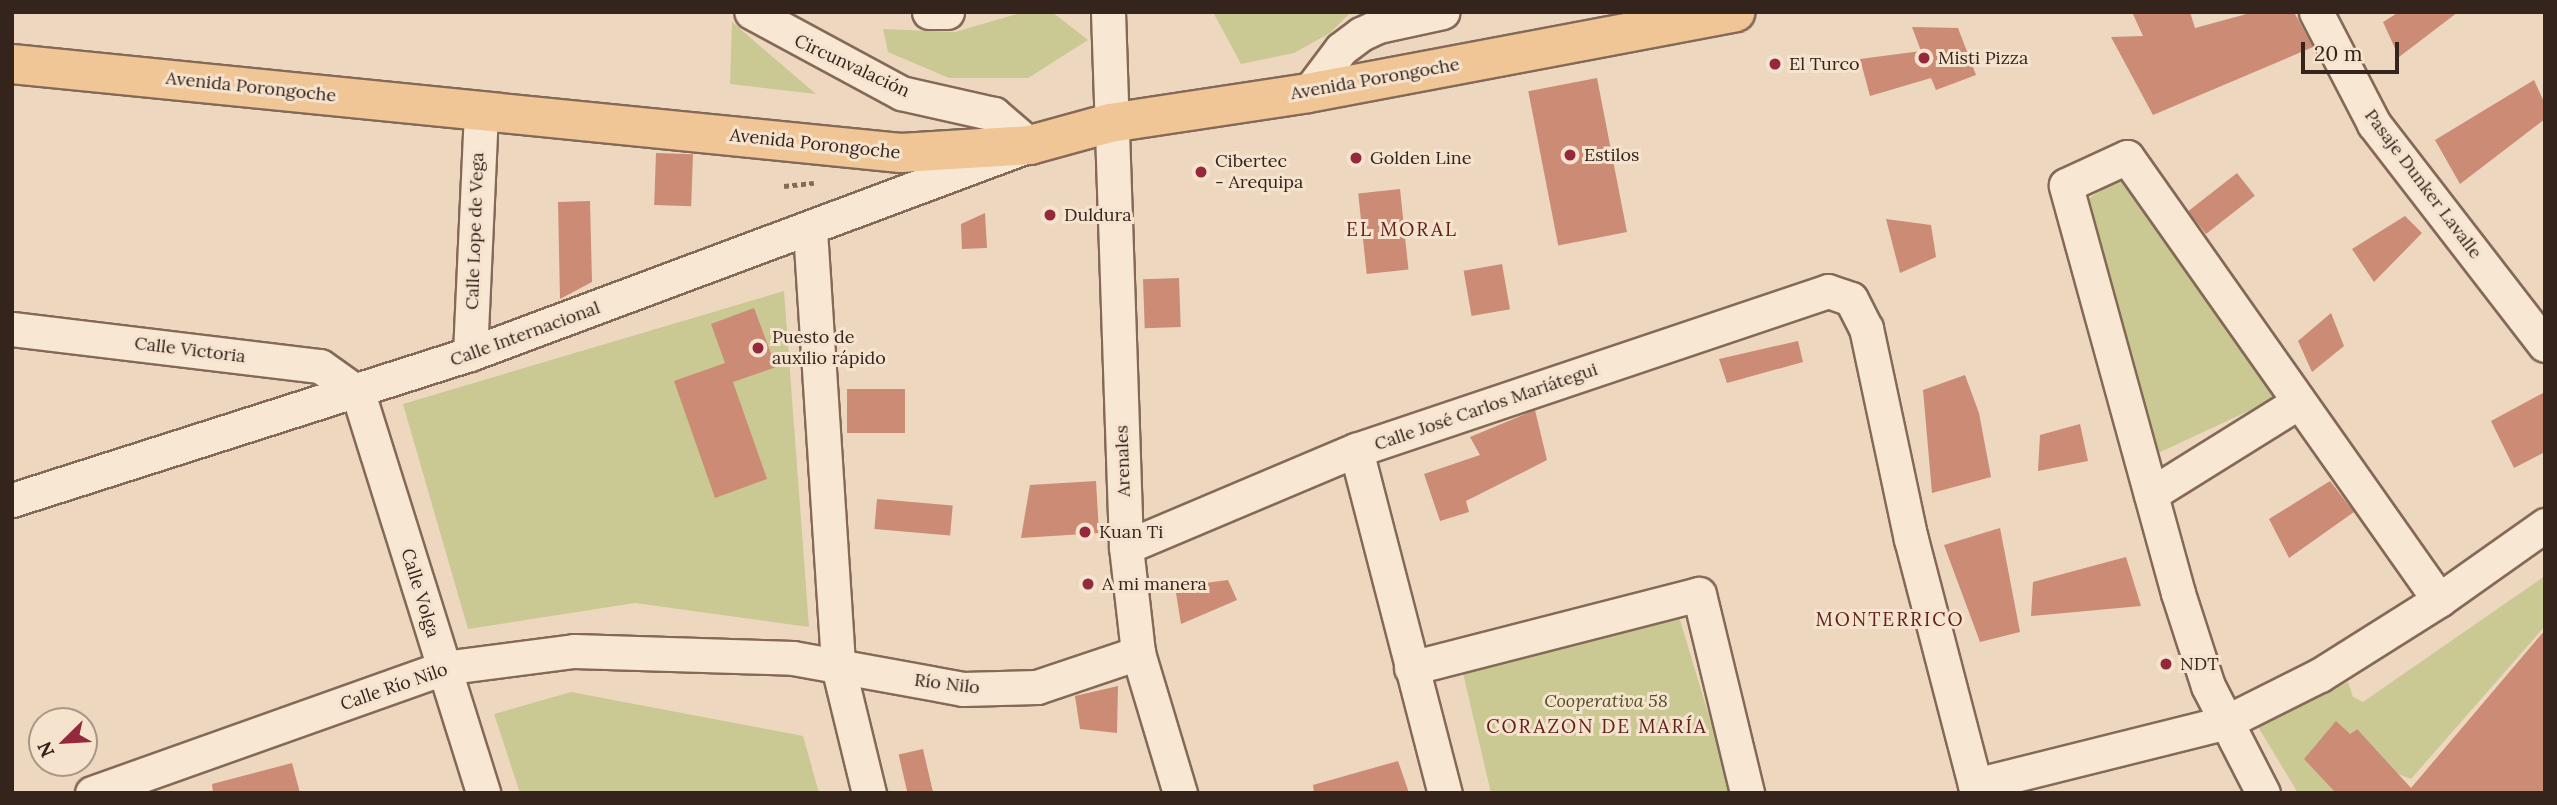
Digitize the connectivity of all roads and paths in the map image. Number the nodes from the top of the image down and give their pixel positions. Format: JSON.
{"nodes":[{"id":1,"x":751,"y":12,"type":"edge"},
{"id":2,"x":929,"y":12,"type":"edge"},
{"id":3,"x":947,"y":12,"type":"edge"},
{"id":4,"x":1108,"y":12,"type":"edge"},
{"id":5,"x":1443,"y":12,"type":"edge"},
{"id":6,"x":1735,"y":12,"type":"edge"},
{"id":7,"x":2316,"y":12,"type":"edge"},
{"id":8,"x":12,"y":64,"type":"edge"},
{"id":9,"x":1308,"y":93,"type":"junction"},
{"id":10,"x":481,"y":109,"type":"junction"},
{"id":11,"x":1110,"y":123,"type":"junction"},
{"id":12,"x":1030,"y":145,"type":"junction"},
{"id":13,"x":810,"y":230,"type":"junction"},
{"id":14,"x":12,"y":329,"type":"edge"},
{"id":15,"x":2545,"y":345,"type":"edge"},
{"id":16,"x":470,"y":354,"type":"junction"},
{"id":17,"x":358,"y":393,"type":"junction"},
{"id":18,"x":2299,"y":402,"type":"junction"},
{"id":19,"x":1356,"y":450,"type":"junction"},
{"id":20,"x":2151,"y":494,"type":"junction"},
{"id":21,"x":12,"y":500,"type":"edge"},
{"id":22,"x":2545,"y":525,"type":"edge"},
{"id":23,"x":1126,"y":547,"type":"junction"},
{"id":24,"x":2439,"y":600,"type":"junction"},
{"id":25,"x":1138,"y":653,"type":"junction"},
{"id":26,"x":793,"y":658,"type":"joint"},
{"id":27,"x":838,"y":666,"type":"junction"},
{"id":28,"x":443,"y":668,"type":"junction"},
{"id":29,"x":1411,"y":668,"type":"junction"},
{"id":30,"x":2224,"y":723,"type":"junction"},
{"id":31,"x":170,"y":781,"type":"edge"},
{"id":32,"x":1976,"y":789,"type":"edge"},
{"id":33,"x":92,"y":793,"type":"edge"},
{"id":34,"x":483,"y":793,"type":"edge"},
{"id":35,"x":869,"y":793,"type":"edge"},
{"id":36,"x":1180,"y":793,"type":"edge"},
{"id":37,"x":1445,"y":793,"type":"edge"},
{"id":38,"x":1747,"y":793,"type":"edge"},
{"id":39,"x":2263,"y":793,"type":"edge"}],
"edges":[{"from":1,"to":12,"type":"street","name":"Circunvalación"},
{"from":2,"to":3,"type":"street"},
{"from":4,"to":11,"type":"street","name":"Arenales"},
{"from":5,"to":9,"type":"street"},
{"from":6,"to":9,"type":"main road","name":"Avenida Porongoche"},
{"from":7,"to":15,"type":"street","name":"Pasaje Dunker Lavalle"},
{"from":8,"to":10,"type":"main road","name":"Avenida Porongoche"},
{"from":9,"to":11,"type":"main road","name":"Avenida Porongoche"},
{"from":10,"to":12,"type":"main road","name":"Avenida Porongoche"},
{"from":10,"to":16,"type":"street","name":"Calle Lope de Vega"},
{"from":11,"to":12,"type":"main road","name":"Avenida Porongoche"},
{"from":11,"to":23,"type":"street","name":"Arenales"},
{"from":12,"to":13,"type":"street","name":"Calle Internacional"},
{"from":13,"to":16,"type":"street","name":"Calle Internacional"},
{"from":13,"to":27,"type":"street"},
{"from":14,"to":17,"type":"street","name":"Calle Victoria"},
{"from":16,"to":17,"type":"street","name":"Calle Internacional"},
{"from":17,"to":21,"type":"street","name":"Calle Internacional"},
{"from":17,"to":28,"type":"street","name":"Calle Volga"},
{"from":18,"to":20,"type":"street"},
{"from":18,"to":20,"type":"street"},
{"from":18,"to":24,"type":"street"},
{"from":19,"to":23,"type":"street","name":"Calle José Carlos Mariátegui"},
{"from":19,"to":29,"type":"street"},
{"from":19,"to":32,"type":"street","name":"Calle José Carlos Mariátegui"},
{"from":20,"to":30,"type":"street"},
{"from":22,"to":24,"type":"street"},
{"from":23,"to":25,"type":"street","name":"Arenales"},
{"from":24,"to":30,"type":"street"},
{"from":25,"to":27,"type":"street","name":"Río Nilo"},
{"from":25,"to":36,"type":"street","name":"Arenales"},
{"from":26,"to":27,"type":"street","name":"Río Nilo"},
{"from":26,"to":28,"type":"street","name":"Calle Río Nilo"},
{"from":27,"to":35,"type":"street"},
{"from":28,"to":31,"type":"street","name":"Calle Río Nilo"},
{"from":28,"to":34,"type":"street","name":"Calle Volga"},
{"from":29,"to":37,"type":"street"},
{"from":29,"to":38,"type":"street"},
{"from":30,"to":32,"type":"street"},
{"from":30,"to":39,"type":"street"},
{"from":31,"to":33,"type":"street","name":"Calle Río Nilo"}]}
